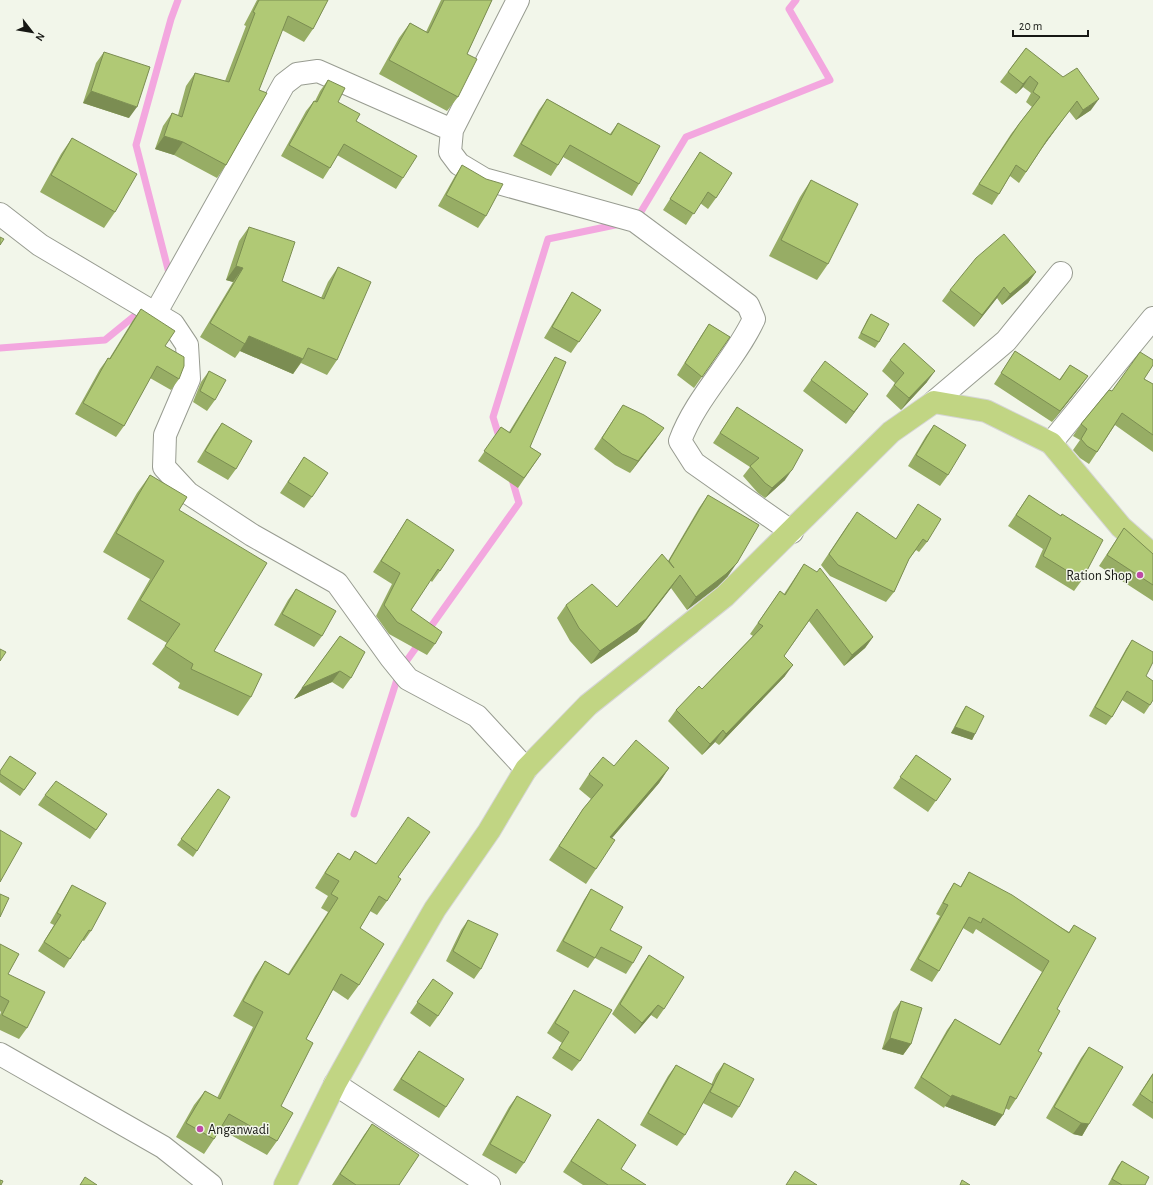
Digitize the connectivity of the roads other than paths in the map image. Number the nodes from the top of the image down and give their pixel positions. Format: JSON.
{"nodes":[{"id":1,"x":518,"y":0,"type":"edge"},
{"id":2,"x":452,"y":130,"type":"junction"},
{"id":3,"x":0,"y":214,"type":"edge"},
{"id":4,"x":1061,"y":273,"type":"dead end"},
{"id":5,"x":155,"y":314,"type":"junction"},
{"id":6,"x":1153,"y":318,"type":"edge"},
{"id":7,"x":934,"y":402,"type":"junction"},
{"id":8,"x":1051,"y":443,"type":"junction"},
{"id":9,"x":792,"y":532,"type":"junction"},
{"id":10,"x":1153,"y":555,"type":"edge"},
{"id":11,"x":526,"y":769,"type":"junction"},
{"id":12,"x":0,"y":1054,"type":"edge"},
{"id":13,"x":335,"y":1084,"type":"junction"},
{"id":14,"x":211,"y":1185,"type":"edge"},
{"id":15,"x":285,"y":1185,"type":"edge"},
{"id":16,"x":489,"y":1185,"type":"edge"}],
"edges":[{"from":1,"to":2,"type":"street"},
{"from":2,"to":5,"type":"street"},
{"from":2,"to":9,"type":"street"},
{"from":3,"to":5,"type":"street"},
{"from":4,"to":7,"type":"street"},
{"from":5,"to":11,"type":"street"},
{"from":6,"to":8,"type":"street"},
{"from":7,"to":8,"type":"main road"},
{"from":7,"to":9,"type":"main road"},
{"from":8,"to":10,"type":"main road"},
{"from":9,"to":11,"type":"main road"},
{"from":11,"to":13,"type":"main road"},
{"from":12,"to":14,"type":"street"},
{"from":13,"to":15,"type":"main road"},
{"from":13,"to":16,"type":"street"}]}
